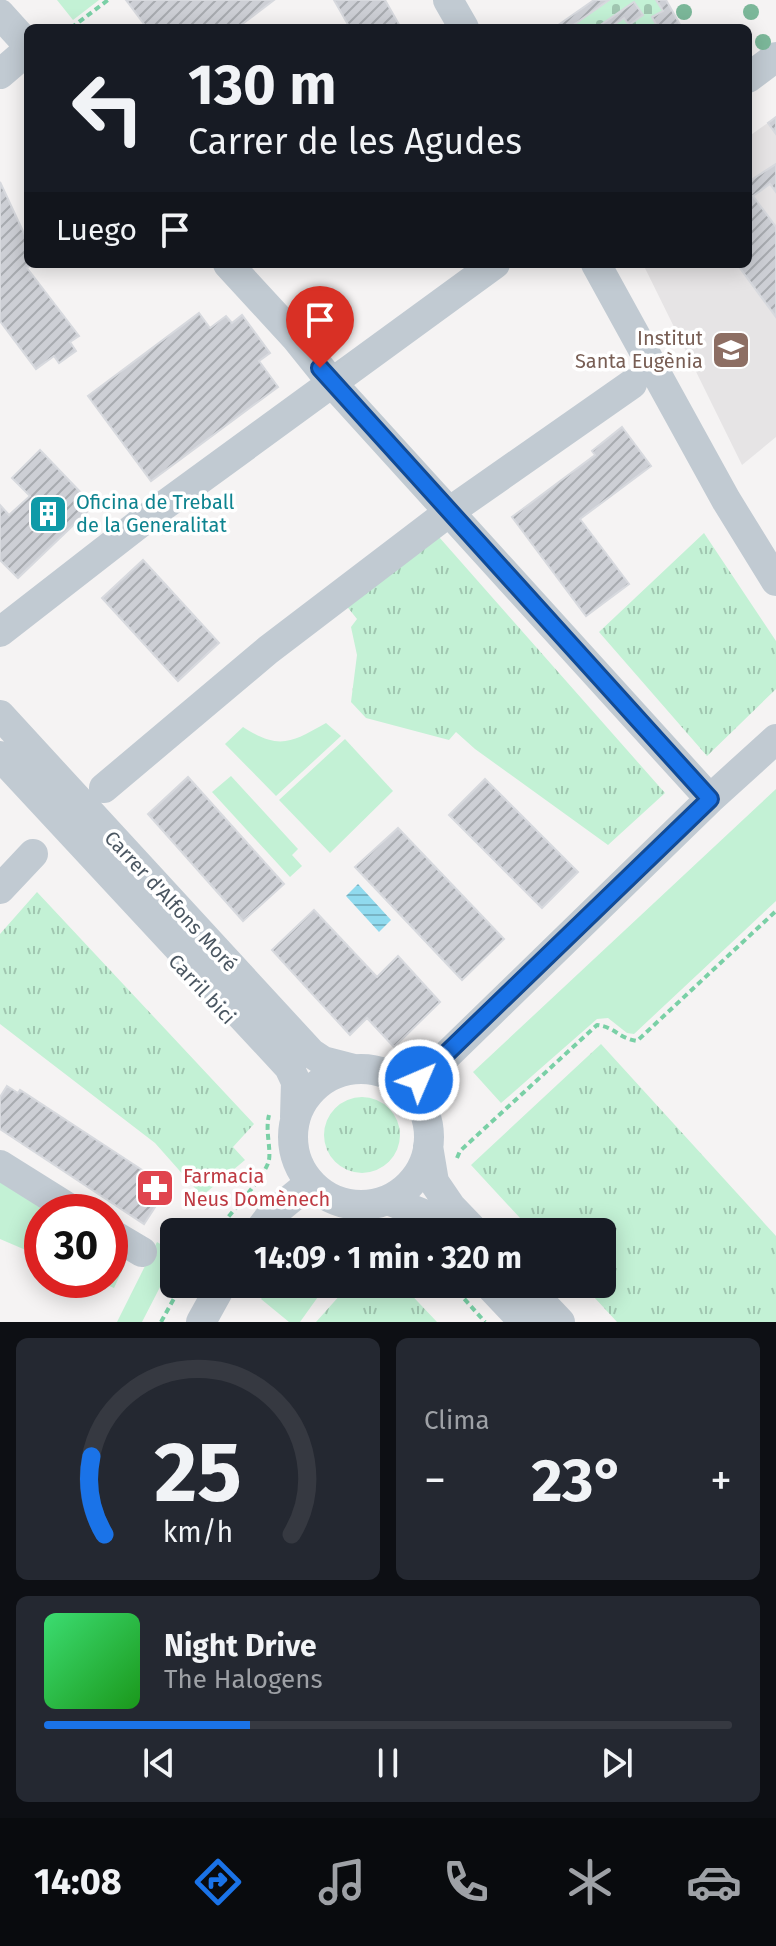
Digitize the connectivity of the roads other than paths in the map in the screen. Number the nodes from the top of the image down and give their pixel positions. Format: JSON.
{"nodes":[{"id":1,"x":448,"y":0,"type":"edge"},
{"id":2,"x":0,"y":14,"type":"edge"},
{"id":3,"x":462,"y":24,"type":"edge"},
{"id":4,"x":24,"y":43,"type":"edge"},
{"id":5,"x":24,"y":52,"type":"edge"},
{"id":6,"x":776,"y":57,"type":"edge"},
{"id":7,"x":0,"y":74,"type":"edge"},
{"id":8,"x":752,"y":75,"type":"edge"},
{"id":9,"x":232,"y":268,"type":"edge"},
{"id":10,"x":490,"y":268,"type":"edge"},
{"id":11,"x":598,"y":268,"type":"edge"},
{"id":12,"x":333,"y":384,"type":"junction"},
{"id":13,"x":632,"y":384,"type":"dead end"},
{"id":14,"x":449,"y":512,"type":"junction"},
{"id":15,"x":776,"y":581,"type":"edge"},
{"id":16,"x":0,"y":632,"type":"edge"},
{"id":17,"x":0,"y":715,"type":"edge"},
{"id":18,"x":776,"y":739,"type":"edge"},
{"id":19,"x":0,"y":756,"type":"edge"},
{"id":20,"x":104,"y":788,"type":"dead end"},
{"id":21,"x":710,"y":799,"type":"junction"},
{"id":22,"x":33,"y":854,"type":"dead end"},
{"id":23,"x":0,"y":889,"type":"edge"},
{"id":24,"x":354,"y":1069,"type":"junction"},
{"id":25,"x":411,"y":1090,"type":"junction"},
{"id":26,"x":283,"y":1109,"type":"junction"},
{"id":27,"x":428,"y":1146,"type":"junction"},
{"id":28,"x":0,"y":1165,"type":"edge"},
{"id":29,"x":310,"y":1183,"type":"junction"},
{"id":30,"x":46,"y":1194,"type":"edge"},
{"id":31,"x":388,"y":1200,"type":"junction"},
{"id":32,"x":269,"y":1218,"type":"edge"},
{"id":33,"x":426,"y":1218,"type":"edge"},
{"id":34,"x":462,"y":1218,"type":"edge"},
{"id":35,"x":128,"y":1244,"type":"edge"},
{"id":36,"x":142,"y":1252,"type":"dead end"},
{"id":37,"x":214,"y":1298,"type":"edge"},
{"id":38,"x":501,"y":1298,"type":"edge"},
{"id":39,"x":537,"y":1298,"type":"edge"},
{"id":40,"x":201,"y":1322,"type":"edge"},
{"id":41,"x":524,"y":1322,"type":"edge"},
{"id":42,"x":560,"y":1322,"type":"edge"}],
"edges":[{"from":1,"to":3,"type":"street"},
{"from":2,"to":4,"type":"street"},
{"from":5,"to":7,"type":"street"},
{"from":6,"to":8,"type":"street"},
{"from":9,"to":12,"type":"street"},
{"from":10,"to":12,"type":"street"},
{"from":11,"to":15,"type":"street"},
{"from":12,"to":14,"type":"street"},
{"from":12,"to":16,"type":"street"},
{"from":13,"to":14,"type":"street"},
{"from":14,"to":20,"type":"street"},
{"from":14,"to":21,"type":"street"},
{"from":17,"to":24,"type":"street","name":"Carrer d'Alfons Moré"},
{"from":18,"to":21,"type":"street"},
{"from":19,"to":26,"type":"street","name":"Carrer d'Alfons Moré"},
{"from":21,"to":25,"type":"street"},
{"from":22,"to":23,"type":"street"},
{"from":24,"to":25,"type":"street"},
{"from":24,"to":26,"type":"street"},
{"from":25,"to":27,"type":"street"},
{"from":26,"to":29,"type":"street"},
{"from":27,"to":31,"type":"street"},
{"from":27,"to":34,"type":"street"},
{"from":28,"to":30,"type":"street"},
{"from":29,"to":31,"type":"street"},
{"from":29,"to":32,"type":"street"},
{"from":31,"to":33,"type":"street"},
{"from":35,"to":36,"type":"street"},
{"from":37,"to":40,"type":"street"},
{"from":38,"to":41,"type":"street"},
{"from":39,"to":42,"type":"street"}]}
